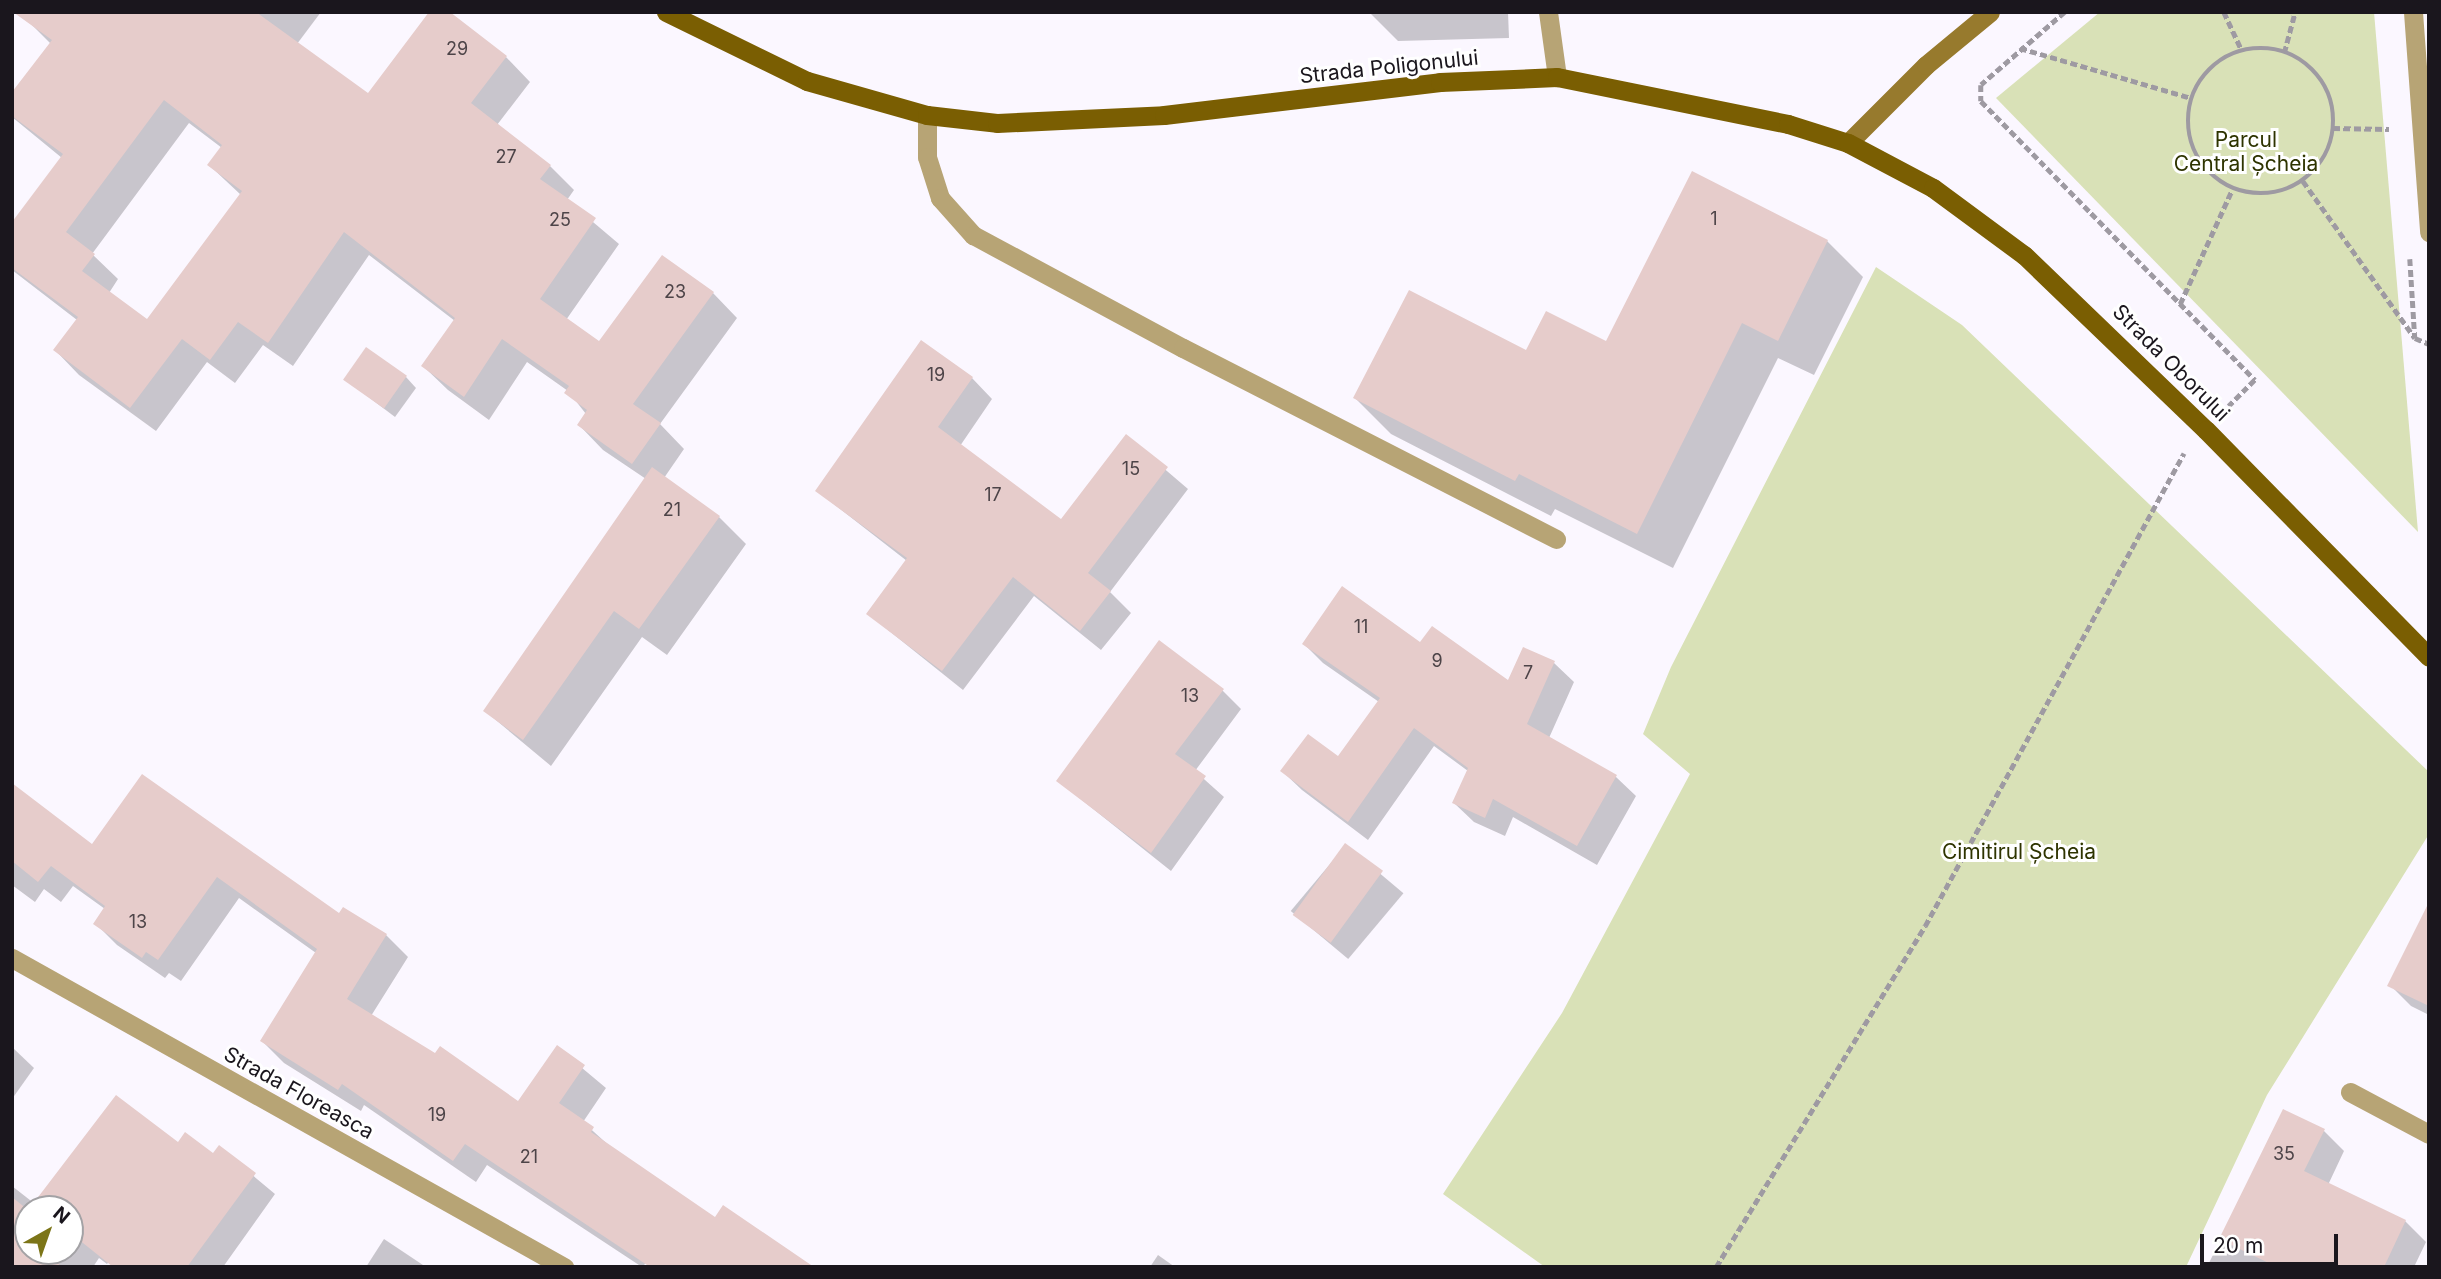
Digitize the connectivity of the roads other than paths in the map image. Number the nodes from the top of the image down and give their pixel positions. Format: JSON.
{"nodes":[{"id":1,"x":666,"y":12,"type":"edge"},
{"id":2,"x":1549,"y":12,"type":"edge"},
{"id":3,"x":1990,"y":12,"type":"edge"},
{"id":4,"x":2413,"y":12,"type":"edge"},
{"id":5,"x":1557,"y":77,"type":"junction"},
{"id":6,"x":927,"y":115,"type":"junction"},
{"id":7,"x":1848,"y":143,"type":"junction"},
{"id":8,"x":2429,"y":232,"type":"edge"},
{"id":9,"x":1556,"y":539,"type":"dead end"},
{"id":10,"x":2429,"y":657,"type":"edge"},
{"id":11,"x":12,"y":958,"type":"edge"},
{"id":12,"x":2350,"y":1092,"type":"dead end"},
{"id":13,"x":2429,"y":1134,"type":"edge"},
{"id":14,"x":564,"y":1267,"type":"edge"}],
"edges":[{"from":1,"to":6,"type":"main road","name":"Strada Poligonului"},
{"from":2,"to":5,"type":"street"},
{"from":3,"to":7,"type":"main road"},
{"from":4,"to":8,"type":"street"},
{"from":5,"to":6,"type":"main road","name":"Strada Poligonului"},
{"from":5,"to":7,"type":"main road","name":"Strada Poligonului"},
{"from":6,"to":9,"type":"street"},
{"from":7,"to":10,"type":"main road","name":"Strada Oborului"},
{"from":11,"to":14,"type":"street","name":"Strada Floreasca"},
{"from":12,"to":13,"type":"street"}]}
